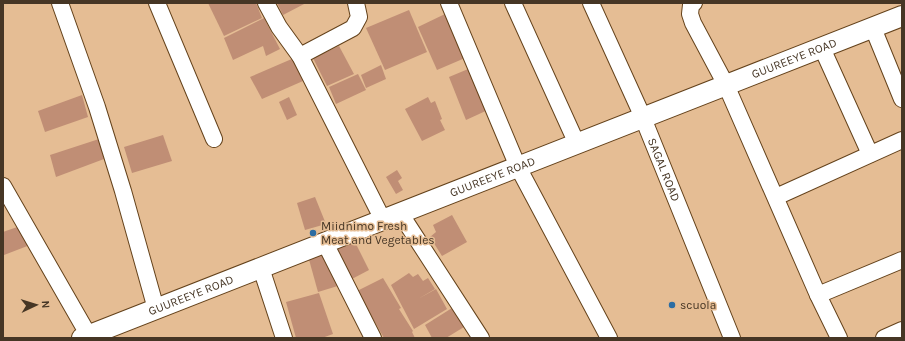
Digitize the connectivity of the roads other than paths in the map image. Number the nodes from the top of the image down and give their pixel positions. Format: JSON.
{"nodes":[{"id":1,"x":60,"y":3,"type":"edge"},
{"id":2,"x":157,"y":3,"type":"edge"},
{"id":3,"x":266,"y":3,"type":"edge"},
{"id":4,"x":356,"y":3,"type":"edge"},
{"id":5,"x":449,"y":3,"type":"edge"},
{"id":6,"x":513,"y":3,"type":"edge"},
{"id":7,"x":591,"y":3,"type":"edge"},
{"id":8,"x":694,"y":3,"type":"edge"},
{"id":9,"x":902,"y":16,"type":"edge"},
{"id":10,"x":873,"y":28,"type":"junction"},
{"id":11,"x":822,"y":48,"type":"junction"},
{"id":12,"x":300,"y":56,"type":"junction"},
{"id":13,"x":726,"y":85,"type":"junction"},
{"id":14,"x":902,"y":99,"type":"edge"},
{"id":15,"x":643,"y":118,"type":"junction"},
{"id":16,"x":214,"y":139,"type":"dead end"},
{"id":17,"x":902,"y":140,"type":"edge"},
{"id":18,"x":577,"y":144,"type":"junction"},
{"id":19,"x":870,"y":154,"type":"junction"},
{"id":20,"x":518,"y":167,"type":"junction"},
{"id":21,"x":3,"y":186,"type":"edge"},
{"id":22,"x":776,"y":197,"type":"junction"},
{"id":23,"x":392,"y":216,"type":"junction"},
{"id":24,"x":325,"y":243,"type":"junction"},
{"id":25,"x":902,"y":260,"type":"edge"},
{"id":26,"x":261,"y":268,"type":"junction"},
{"id":27,"x":818,"y":296,"type":"junction"},
{"id":28,"x":156,"y":309,"type":"junction"},
{"id":29,"x":902,"y":330,"type":"edge"},
{"id":30,"x":85,"y":337,"type":"edge"},
{"id":31,"x":284,"y":338,"type":"edge"},
{"id":32,"x":373,"y":338,"type":"edge"},
{"id":33,"x":481,"y":338,"type":"edge"},
{"id":34,"x":609,"y":338,"type":"edge"},
{"id":35,"x":732,"y":338,"type":"edge"},
{"id":36,"x":839,"y":338,"type":"edge"},
{"id":37,"x":884,"y":338,"type":"edge"}],
"edges":[{"from":1,"to":28,"type":"street"},
{"from":2,"to":16,"type":"street"},
{"from":3,"to":12,"type":"street"},
{"from":4,"to":12,"type":"street"},
{"from":5,"to":20,"type":"street"},
{"from":6,"to":18,"type":"street"},
{"from":7,"to":15,"type":"street","name":"SAGAL ROAD"},
{"from":8,"to":13,"type":"street"},
{"from":9,"to":10,"type":"street","name":"GUUREEYE ROAD"},
{"from":10,"to":11,"type":"street","name":"GUUREEYE ROAD"},
{"from":10,"to":14,"type":"street"},
{"from":11,"to":13,"type":"street","name":"GUUREEYE ROAD"},
{"from":11,"to":19,"type":"street"},
{"from":12,"to":23,"type":"street"},
{"from":13,"to":15,"type":"street","name":"GUUREEYE ROAD"},
{"from":13,"to":22,"type":"street"},
{"from":15,"to":18,"type":"street","name":"GUUREEYE ROAD"},
{"from":15,"to":35,"type":"street","name":"SAGAL ROAD"},
{"from":17,"to":19,"type":"street"},
{"from":18,"to":20,"type":"street","name":"GUUREEYE ROAD"},
{"from":19,"to":22,"type":"street"},
{"from":20,"to":23,"type":"street","name":"GUUREEYE ROAD"},
{"from":20,"to":34,"type":"street"},
{"from":21,"to":30,"type":"street"},
{"from":22,"to":27,"type":"street"},
{"from":23,"to":24,"type":"street","name":"GUUREEYE ROAD"},
{"from":23,"to":33,"type":"street"},
{"from":24,"to":26,"type":"street","name":"GUUREEYE ROAD"},
{"from":24,"to":32,"type":"street"},
{"from":25,"to":27,"type":"street"},
{"from":26,"to":28,"type":"street","name":"GUUREEYE ROAD"},
{"from":26,"to":31,"type":"street"},
{"from":27,"to":36,"type":"street"},
{"from":28,"to":30,"type":"street","name":"GUUREEYE ROAD"},
{"from":29,"to":37,"type":"street"}]}
